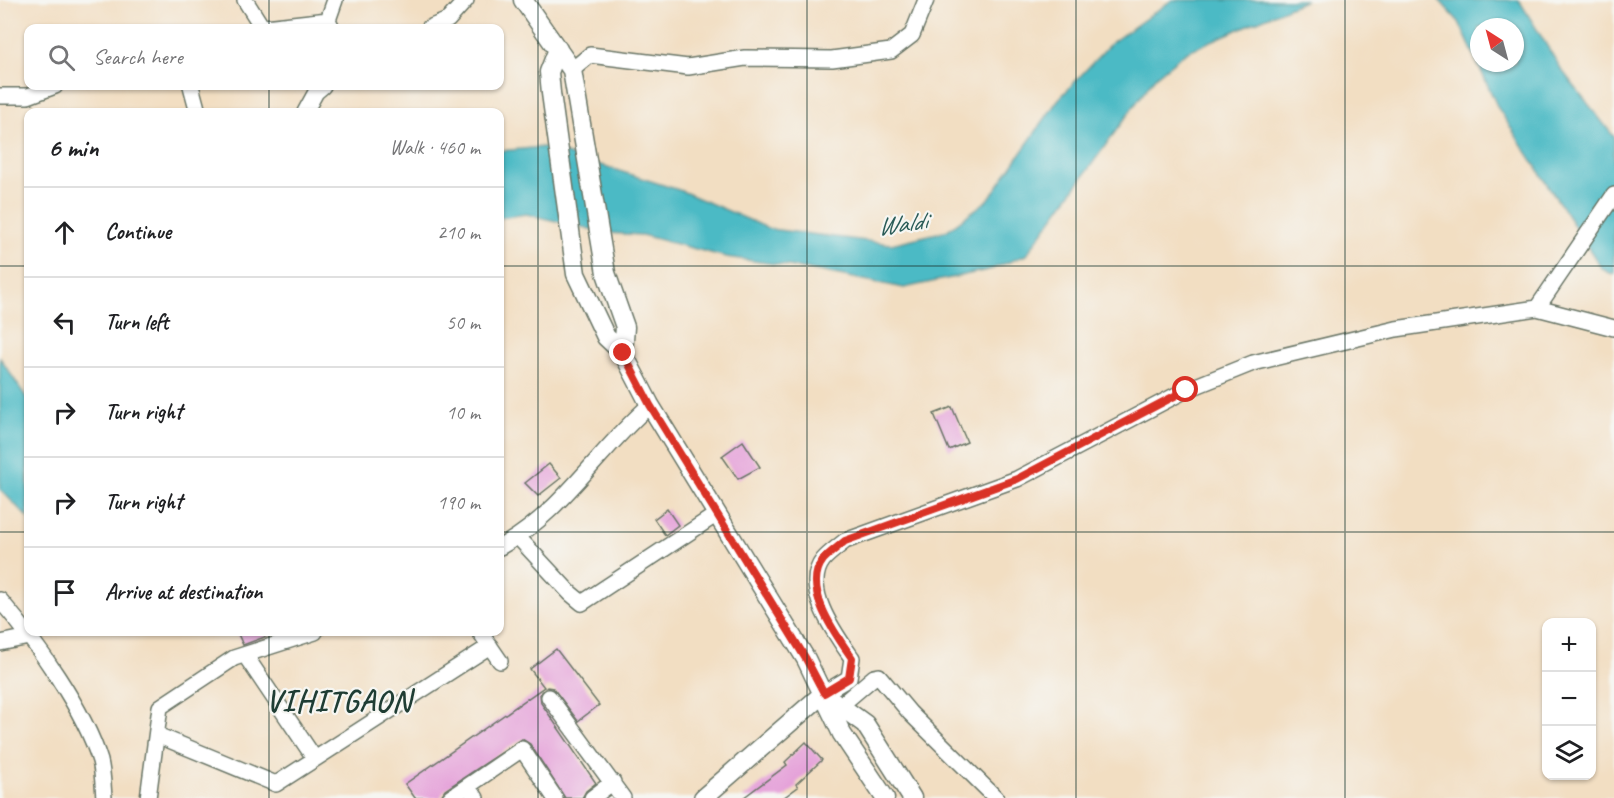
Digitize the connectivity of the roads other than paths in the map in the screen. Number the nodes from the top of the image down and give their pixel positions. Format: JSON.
{"nodes":[{"id":1,"x":245,"y":0,"type":"edge"},
{"id":2,"x":335,"y":0,"type":"edge"},
{"id":3,"x":523,"y":0,"type":"edge"},
{"id":4,"x":926,"y":0,"type":"edge"},
{"id":5,"x":460,"y":3,"type":"edge"},
{"id":6,"x":257,"y":24,"type":"edge"},
{"id":7,"x":331,"y":24,"type":"edge"},
{"id":8,"x":438,"y":24,"type":"edge"},
{"id":9,"x":558,"y":50,"type":"junction"},
{"id":10,"x":572,"y":70,"type":"junction"},
{"id":11,"x":44,"y":90,"type":"edge"},
{"id":12,"x":192,"y":90,"type":"edge"},
{"id":13,"x":318,"y":90,"type":"edge"},
{"id":14,"x":0,"y":96,"type":"edge"},
{"id":15,"x":197,"y":108,"type":"edge"},
{"id":16,"x":307,"y":108,"type":"edge"},
{"id":17,"x":1614,"y":195,"type":"edge"},
{"id":18,"x":1537,"y":308,"type":"junction"},
{"id":19,"x":1614,"y":328,"type":"edge"},
{"id":20,"x":623,"y":353,"type":"junction"},
{"id":21,"x":650,"y":405,"type":"junction"},
{"id":22,"x":717,"y":514,"type":"junction"},
{"id":23,"x":518,"y":537,"type":"junction"},
{"id":24,"x":504,"y":545,"type":"edge"},
{"id":25,"x":0,"y":600,"type":"edge"},
{"id":26,"x":24,"y":631,"type":"edge"},
{"id":27,"x":303,"y":636,"type":"edge"},
{"id":28,"x":483,"y":636,"type":"edge"},
{"id":29,"x":29,"y":637,"type":"joint"},
{"id":30,"x":0,"y":643,"type":"edge"},
{"id":31,"x":490,"y":646,"type":"junction"},
{"id":32,"x":245,"y":655,"type":"junction"},
{"id":33,"x":500,"y":661,"type":"dead end"},
{"id":34,"x":824,"y":693,"type":"junction"},
{"id":35,"x":549,"y":697,"type":"dead end"},
{"id":36,"x":840,"y":706,"type":"junction"},
{"id":37,"x":157,"y":735,"type":"junction"},
{"id":38,"x":315,"y":759,"type":"junction"},
{"id":39,"x":613,"y":782,"type":"junction"},
{"id":40,"x":472,"y":792,"type":"edge"},
{"id":41,"x":104,"y":798,"type":"edge"},
{"id":42,"x":148,"y":798,"type":"edge"},
{"id":43,"x":450,"y":798,"type":"edge"},
{"id":44,"x":555,"y":798,"type":"edge"},
{"id":45,"x":592,"y":798,"type":"edge"},
{"id":46,"x":623,"y":798,"type":"edge"},
{"id":47,"x":703,"y":798,"type":"edge"},
{"id":48,"x":885,"y":798,"type":"edge"},
{"id":49,"x":912,"y":798,"type":"edge"},
{"id":50,"x":996,"y":798,"type":"edge"}],
"edges":[{"from":1,"to":6,"type":"street"},
{"from":2,"to":7,"type":"street"},
{"from":3,"to":9,"type":"main road"},
{"from":4,"to":10,"type":"street"},
{"from":5,"to":8,"type":"street"},
{"from":9,"to":10,"type":"main road"},
{"from":9,"to":20,"type":"main road"},
{"from":10,"to":20,"type":"main road"},
{"from":11,"to":14,"type":"street"},
{"from":12,"to":15,"type":"street"},
{"from":13,"to":16,"type":"street"},
{"from":17,"to":18,"type":"street"},
{"from":18,"to":19,"type":"street"},
{"from":18,"to":34,"type":"street"},
{"from":20,"to":21,"type":"main road"},
{"from":21,"to":22,"type":"main road"},
{"from":21,"to":23,"type":"street"},
{"from":22,"to":23,"type":"street"},
{"from":22,"to":34,"type":"main road"},
{"from":23,"to":24,"type":"street"},
{"from":25,"to":26,"type":"street"},
{"from":27,"to":32,"type":"street"},
{"from":28,"to":31,"type":"street"},
{"from":29,"to":30,"type":"street"},
{"from":29,"to":41,"type":"street"},
{"from":31,"to":33,"type":"street"},
{"from":31,"to":38,"type":"street"},
{"from":32,"to":37,"type":"street"},
{"from":32,"to":38,"type":"street"},
{"from":34,"to":36,"type":"main road"},
{"from":34,"to":47,"type":"main road"},
{"from":34,"to":48,"type":"main road"},
{"from":35,"to":39,"type":"street"},
{"from":36,"to":49,"type":"main road"},
{"from":36,"to":50,"type":"street"},
{"from":37,"to":38,"type":"street"},
{"from":37,"to":42,"type":"street"},
{"from":39,"to":45,"type":"street"},
{"from":39,"to":46,"type":"street"},
{"from":40,"to":43,"type":"street"},
{"from":40,"to":44,"type":"street"}]}
